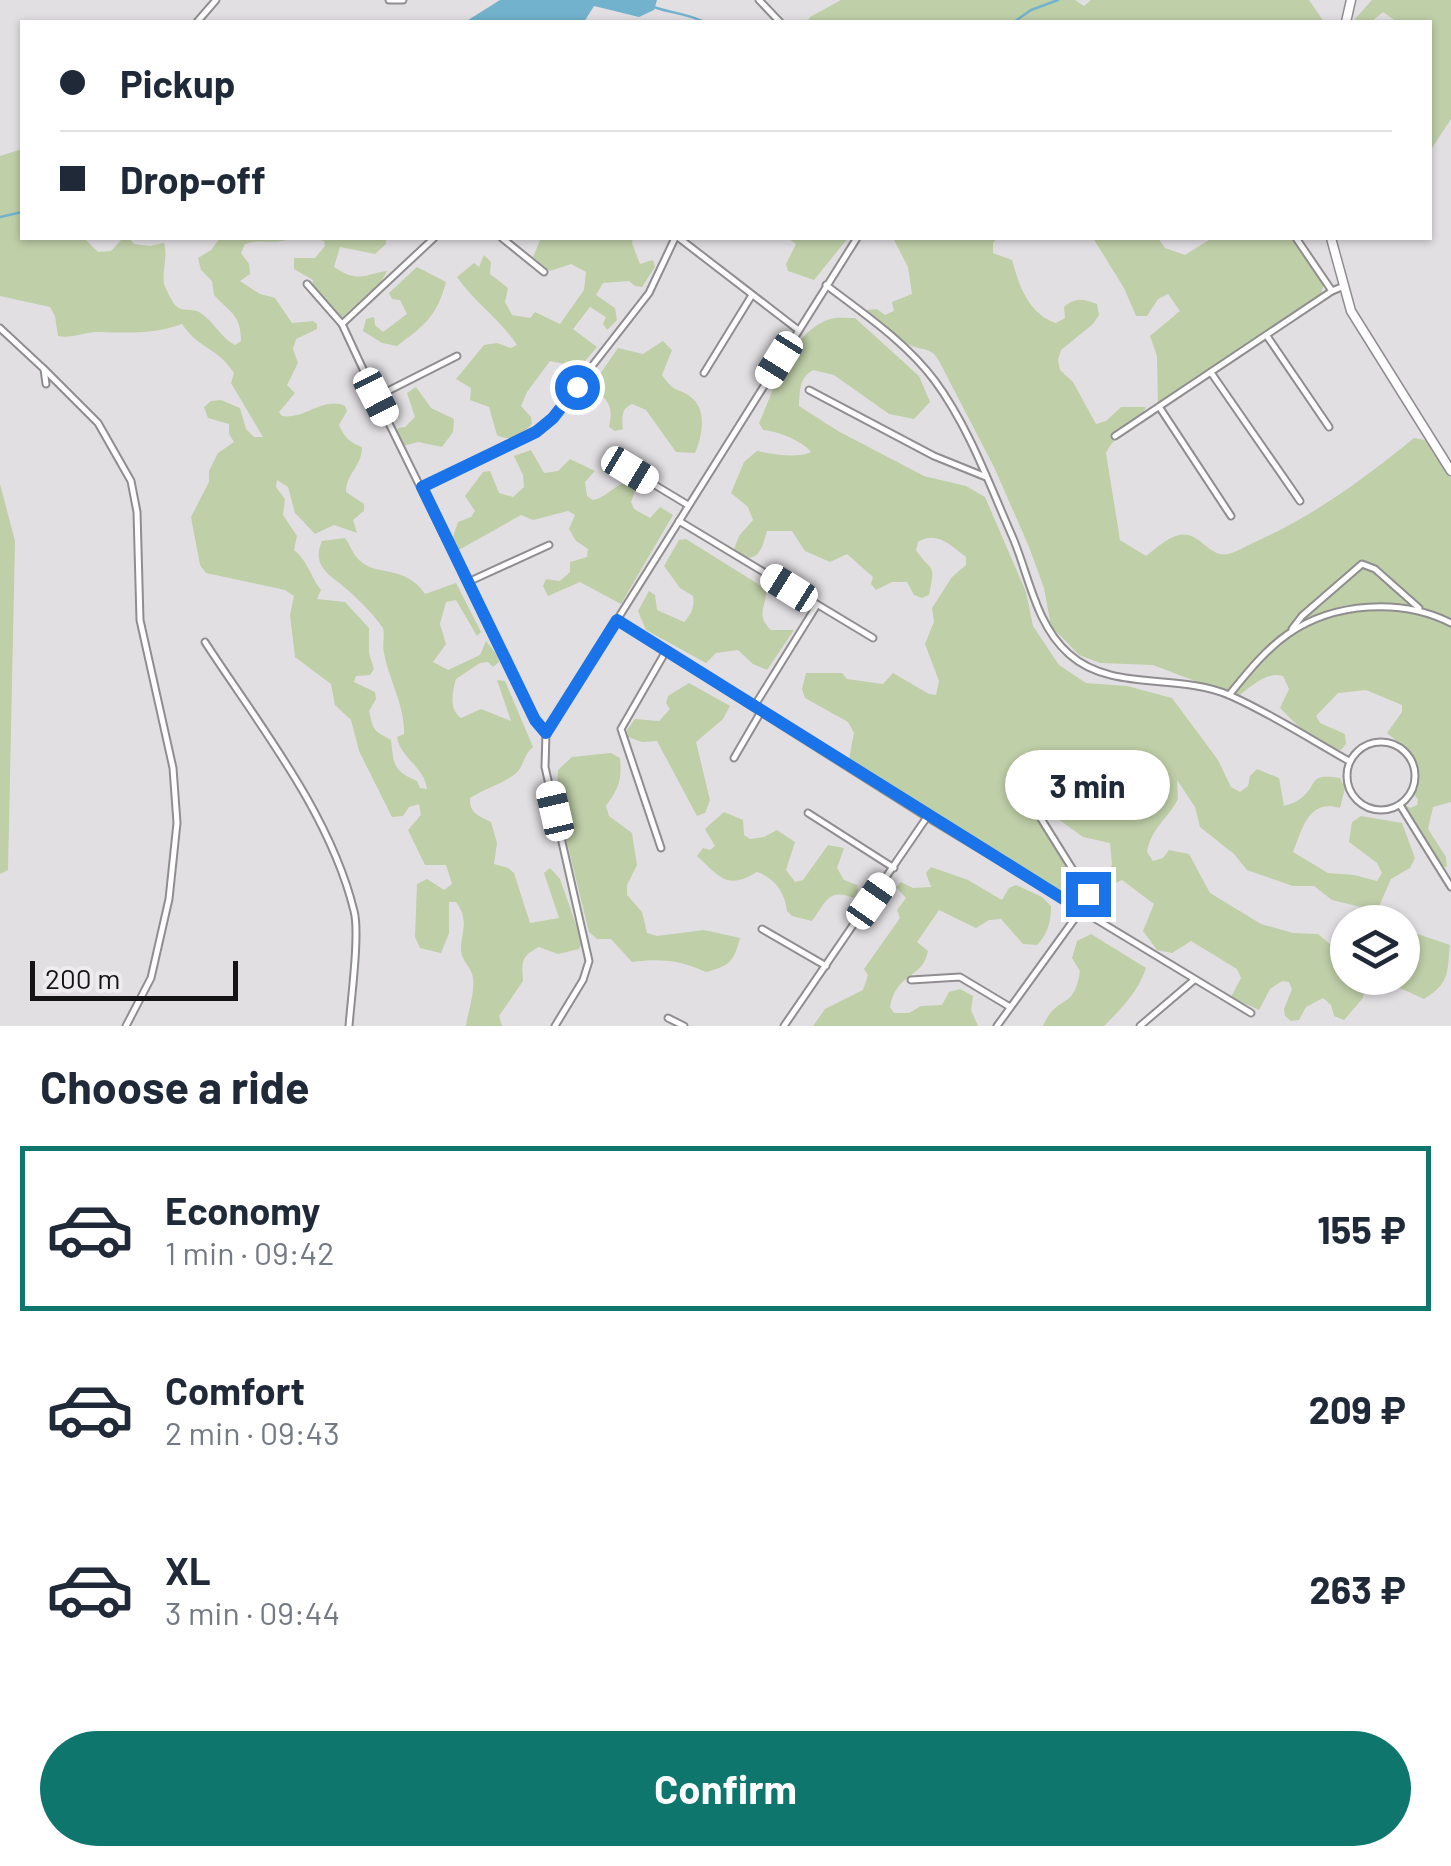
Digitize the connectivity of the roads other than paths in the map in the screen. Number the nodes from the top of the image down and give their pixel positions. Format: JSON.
{"nodes":[{"id":1,"x":216,"y":0,"type":"edge"},
{"id":2,"x":390,"y":0,"type":"edge"},
{"id":3,"x":404,"y":0,"type":"edge"},
{"id":4,"x":759,"y":0,"type":"edge"},
{"id":5,"x":199,"y":20,"type":"edge"},
{"id":6,"x":778,"y":20,"type":"edge"},
{"id":7,"x":432,"y":240,"type":"edge"},
{"id":8,"x":504,"y":240,"type":"edge"},
{"id":9,"x":676,"y":240,"type":"edge"},
{"id":10,"x":680,"y":240,"type":"edge"},
{"id":11,"x":855,"y":240,"type":"edge"},
{"id":12,"x":1297,"y":240,"type":"edge"},
{"id":13,"x":1332,"y":240,"type":"edge"},
{"id":14,"x":544,"y":272,"type":"dead end"},
{"id":15,"x":307,"y":284,"type":"dead end"},
{"id":16,"x":826,"y":285,"type":"junction"},
{"id":17,"x":1344,"y":286,"type":"junction"},
{"id":18,"x":1332,"y":291,"type":"junction"},
{"id":19,"x":752,"y":295,"type":"junction"},
{"id":20,"x":342,"y":324,"type":"junction"},
{"id":21,"x":0,"y":328,"type":"edge"},
{"id":22,"x":798,"y":329,"type":"junction"},
{"id":23,"x":1267,"y":336,"type":"junction"},
{"id":24,"x":456,"y":356,"type":"dead end"},
{"id":25,"x":44,"y":370,"type":"junction"},
{"id":26,"x":704,"y":373,"type":"dead end"},
{"id":27,"x":1212,"y":374,"type":"junction"},
{"id":28,"x":46,"y":384,"type":"dead end"},
{"id":29,"x":809,"y":390,"type":"dead end"},
{"id":30,"x":376,"y":397,"type":"junction"},
{"id":31,"x":1160,"y":408,"type":"junction"},
{"id":32,"x":1329,"y":426,"type":"dead end"},
{"id":33,"x":1115,"y":436,"type":"dead end"},
{"id":34,"x":630,"y":470,"type":"dead end"},
{"id":35,"x":1451,"y":471,"type":"edge"},
{"id":36,"x":986,"y":477,"type":"junction"},
{"id":37,"x":422,"y":487,"type":"junction"},
{"id":38,"x":1300,"y":502,"type":"dead end"},
{"id":39,"x":688,"y":505,"type":"junction"},
{"id":40,"x":1231,"y":516,"type":"dead end"},
{"id":41,"x":679,"y":520,"type":"junction"},
{"id":42,"x":549,"y":545,"type":"dead end"},
{"id":43,"x":468,"y":582,"type":"junction"},
{"id":44,"x":816,"y":606,"type":"junction"},
{"id":45,"x":1422,"y":610,"type":"junction"},
{"id":46,"x":617,"y":620,"type":"junction"},
{"id":47,"x":1451,"y":623,"type":"edge"},
{"id":48,"x":1290,"y":632,"type":"junction"},
{"id":49,"x":874,"y":638,"type":"dead end"},
{"id":50,"x":205,"y":642,"type":"dead end"},
{"id":51,"x":666,"y":651,"type":"junction"},
{"id":52,"x":1229,"y":695,"type":"junction"},
{"id":53,"x":754,"y":706,"type":"junction"},
{"id":54,"x":762,"y":710,"type":"junction"},
{"id":55,"x":546,"y":733,"type":"junction"},
{"id":56,"x":734,"y":758,"type":"dead end"},
{"id":57,"x":1349,"y":762,"type":"junction"},
{"id":58,"x":1030,"y":801,"type":"dead end"},
{"id":59,"x":1400,"y":805,"type":"junction"},
{"id":60,"x":808,"y":812,"type":"dead end"},
{"id":61,"x":927,"y":817,"type":"junction"},
{"id":62,"x":661,"y":848,"type":"dead end"},
{"id":63,"x":894,"y":868,"type":"junction"},
{"id":64,"x":1451,"y":887,"type":"edge"},
{"id":65,"x":1081,"y":910,"type":"junction"},
{"id":66,"x":762,"y":929,"type":"dead end"},
{"id":67,"x":826,"y":966,"type":"junction"},
{"id":68,"x":911,"y":980,"type":"dead end"},
{"id":69,"x":1194,"y":980,"type":"junction"},
{"id":70,"x":1010,"y":1007,"type":"junction"},
{"id":71,"x":1251,"y":1013,"type":"dead end"},
{"id":72,"x":668,"y":1018,"type":"dead end"},
{"id":73,"x":126,"y":1026,"type":"edge"},
{"id":74,"x":349,"y":1026,"type":"edge"},
{"id":75,"x":555,"y":1026,"type":"edge"},
{"id":76,"x":684,"y":1026,"type":"edge"},
{"id":77,"x":784,"y":1026,"type":"edge"},
{"id":78,"x":997,"y":1026,"type":"edge"},
{"id":79,"x":1140,"y":1026,"type":"edge"}],
"edges":[{"from":1,"to":5,"type":"street"},
{"from":2,"to":3,"type":"street"},
{"from":4,"to":6,"type":"street"},
{"from":7,"to":20,"type":"street"},
{"from":8,"to":14,"type":"street"},
{"from":9,"to":37,"type":"street"},
{"from":10,"to":19,"type":"street"},
{"from":11,"to":16,"type":"street"},
{"from":12,"to":18,"type":"street"},
{"from":13,"to":17,"type":"main road"},
{"from":15,"to":20,"type":"street"},
{"from":16,"to":22,"type":"street"},
{"from":16,"to":36,"type":"street"},
{"from":17,"to":18,"type":"street"},
{"from":17,"to":35,"type":"main road"},
{"from":18,"to":23,"type":"street"},
{"from":19,"to":22,"type":"street"},
{"from":19,"to":26,"type":"street"},
{"from":20,"to":30,"type":"street"},
{"from":21,"to":25,"type":"street"},
{"from":22,"to":39,"type":"street"},
{"from":23,"to":27,"type":"street"},
{"from":23,"to":32,"type":"street"},
{"from":24,"to":30,"type":"street"},
{"from":25,"to":28,"type":"street"},
{"from":25,"to":73,"type":"street"},
{"from":27,"to":31,"type":"street"},
{"from":27,"to":38,"type":"street"},
{"from":29,"to":36,"type":"street"},
{"from":30,"to":37,"type":"street"},
{"from":31,"to":33,"type":"street"},
{"from":31,"to":40,"type":"street"},
{"from":34,"to":39,"type":"street"},
{"from":36,"to":52,"type":"street"},
{"from":37,"to":43,"type":"street"},
{"from":39,"to":41,"type":"street"},
{"from":41,"to":44,"type":"street"},
{"from":41,"to":46,"type":"street"},
{"from":42,"to":43,"type":"street"},
{"from":43,"to":55,"type":"street"},
{"from":44,"to":49,"type":"street"},
{"from":44,"to":53,"type":"street"},
{"from":45,"to":47,"type":"street"},
{"from":45,"to":48,"type":"street"},
{"from":45,"to":48,"type":"street"},
{"from":46,"to":51,"type":"street"},
{"from":46,"to":55,"type":"street"},
{"from":48,"to":52,"type":"street"},
{"from":50,"to":74,"type":"street"},
{"from":51,"to":53,"type":"street"},
{"from":51,"to":62,"type":"street"},
{"from":52,"to":57,"type":"street"},
{"from":53,"to":54,"type":"street"},
{"from":54,"to":56,"type":"street"},
{"from":54,"to":61,"type":"street"},
{"from":55,"to":75,"type":"street"},
{"from":57,"to":59,"type":"street"},
{"from":57,"to":59,"type":"street"},
{"from":58,"to":65,"type":"street"},
{"from":59,"to":64,"type":"street"},
{"from":60,"to":63,"type":"street"},
{"from":61,"to":63,"type":"street"},
{"from":61,"to":65,"type":"street"},
{"from":63,"to":67,"type":"street"},
{"from":65,"to":69,"type":"street"},
{"from":65,"to":70,"type":"street"},
{"from":66,"to":67,"type":"street"},
{"from":67,"to":77,"type":"street"},
{"from":68,"to":70,"type":"street"},
{"from":69,"to":71,"type":"street"},
{"from":69,"to":79,"type":"street"},
{"from":70,"to":78,"type":"street"},
{"from":72,"to":76,"type":"street"}]}
